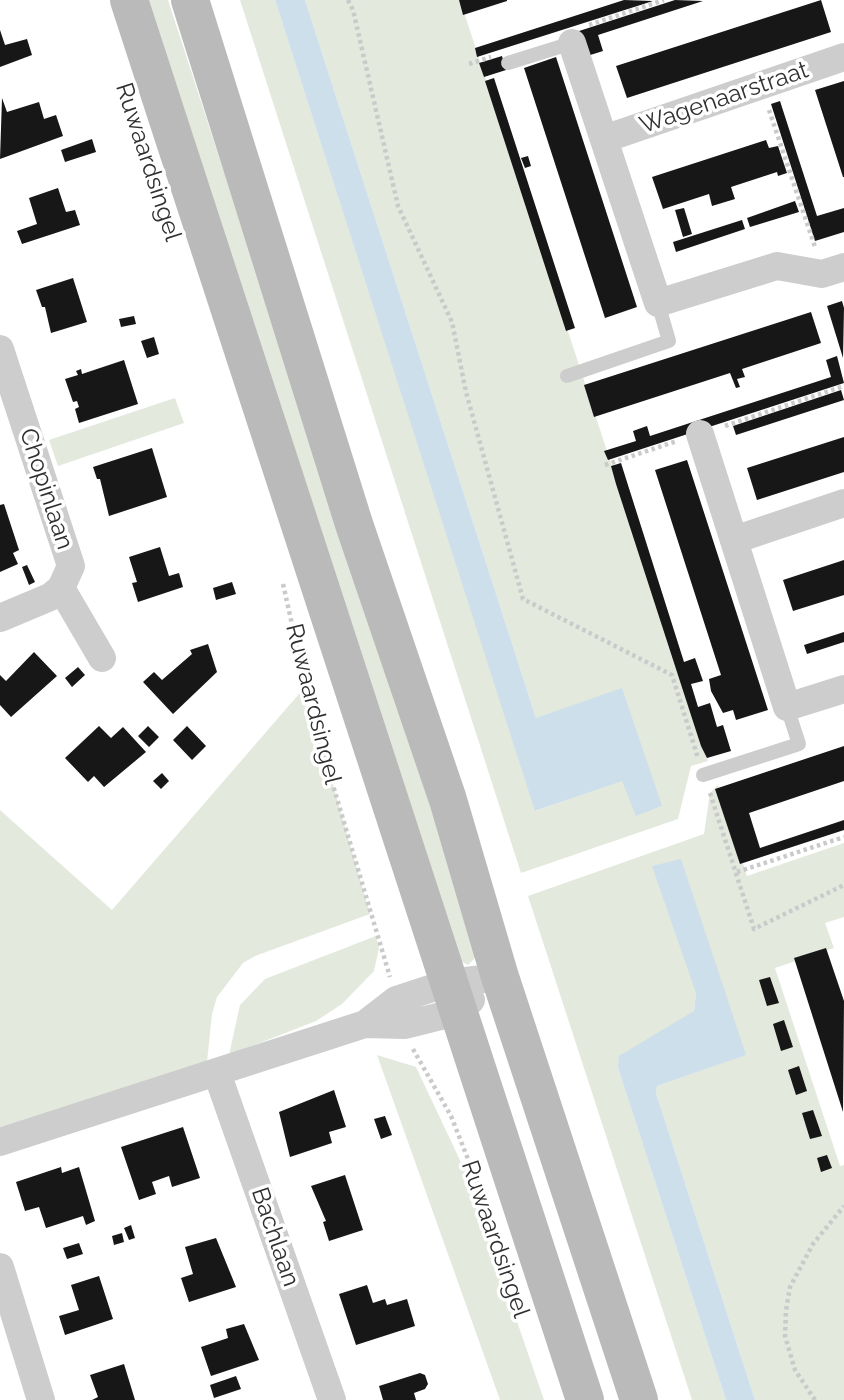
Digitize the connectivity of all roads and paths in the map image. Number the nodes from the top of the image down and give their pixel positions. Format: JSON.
{"nodes":[{"id":1,"x":129,"y":0,"type":"edge"},
{"id":2,"x":190,"y":0,"type":"edge"},
{"id":3,"x":348,"y":0,"type":"edge"},
{"id":4,"x":572,"y":43,"type":"joint"},
{"id":5,"x":844,"y":57,"type":"edge"},
{"id":6,"x":508,"y":63,"type":"dead end"},
{"id":7,"x":761,"y":86,"type":"junction"},
{"id":8,"x":604,"y":139,"type":"junction"},
{"id":9,"x":834,"y":270,"type":"edge"},
{"id":10,"x":657,"y":303,"type":"junction"},
{"id":11,"x":0,"y":349,"type":"edge"},
{"id":12,"x":567,"y":376,"type":"dead end"},
{"id":13,"x":700,"y":434,"type":"dead end"},
{"id":14,"x":844,"y":503,"type":"edge"},
{"id":15,"x":734,"y":540,"type":"junction"},
{"id":16,"x":283,"y":581,"type":"dead end"},
{"id":17,"x":61,"y":588,"type":"junction"},
{"id":18,"x":0,"y":618,"type":"edge"},
{"id":19,"x":102,"y":658,"type":"dead end"},
{"id":20,"x":844,"y":689,"type":"edge"},
{"id":21,"x":788,"y":707,"type":"junction"},
{"id":22,"x":703,"y":775,"type":"junction"},
{"id":23,"x":844,"y":837,"type":"edge"},
{"id":24,"x":737,"y":872,"type":"junction"},
{"id":25,"x":844,"y":885,"type":"edge"},
{"id":26,"x":500,"y":977,"type":"junction"},
{"id":27,"x":453,"y":998,"type":"junction"},
{"id":28,"x":401,"y":1013,"type":"junction"},
{"id":29,"x":217,"y":1073,"type":"junction"},
{"id":30,"x":0,"y":1142,"type":"edge"},
{"id":31,"x":485,"y":1205,"type":"dead end"},
{"id":32,"x":844,"y":1206,"type":"edge"},
{"id":33,"x":0,"y":1267,"type":"edge"},
{"id":34,"x":41,"y":1400,"type":"edge"},
{"id":35,"x":332,"y":1400,"type":"edge"},
{"id":36,"x":585,"y":1400,"type":"edge"},
{"id":37,"x":639,"y":1400,"type":"edge"},
{"id":38,"x":815,"y":1400,"type":"edge"}],
"edges":[{"from":1,"to":27,"type":"main road","name":"Ruwaardsingel"},
{"from":2,"to":26,"type":"main road"},
{"from":3,"to":22,"type":"path"},
{"from":4,"to":6,"type":"lane"},
{"from":4,"to":8,"type":"street"},
{"from":5,"to":7,"type":"street","name":"Wagenaarstraat"},
{"from":7,"to":8,"type":"street","name":"Wagenaarstraat"},
{"from":7,"to":9,"type":"path"},
{"from":8,"to":10,"type":"street"},
{"from":9,"to":10,"type":"street"},
{"from":10,"to":12,"type":"lane"},
{"from":11,"to":17,"type":"street","name":"Chopinlaan"},
{"from":13,"to":15,"type":"street"},
{"from":14,"to":15,"type":"street"},
{"from":15,"to":21,"type":"street"},
{"from":16,"to":28,"type":"path","name":"Ruwaardsingel"},
{"from":17,"to":18,"type":"street","name":"Chopinlaan"},
{"from":17,"to":19,"type":"street","name":"Chopinlaan"},
{"from":20,"to":21,"type":"street"},
{"from":21,"to":22,"type":"lane"},
{"from":22,"to":24,"type":"path"},
{"from":23,"to":24,"type":"path"},
{"from":24,"to":25,"type":"path"},
{"from":26,"to":27,"type":"street"},
{"from":26,"to":37,"type":"main road"},
{"from":27,"to":28,"type":"street"},
{"from":27,"to":36,"type":"main road","name":"Ruwaardsingel"},
{"from":28,"to":29,"type":"street"},
{"from":28,"to":31,"type":"path","name":"Ruwaardsingel"},
{"from":29,"to":30,"type":"street"},
{"from":29,"to":35,"type":"street","name":"Bachlaan"},
{"from":32,"to":38,"type":"path"},
{"from":33,"to":34,"type":"street"}]}
